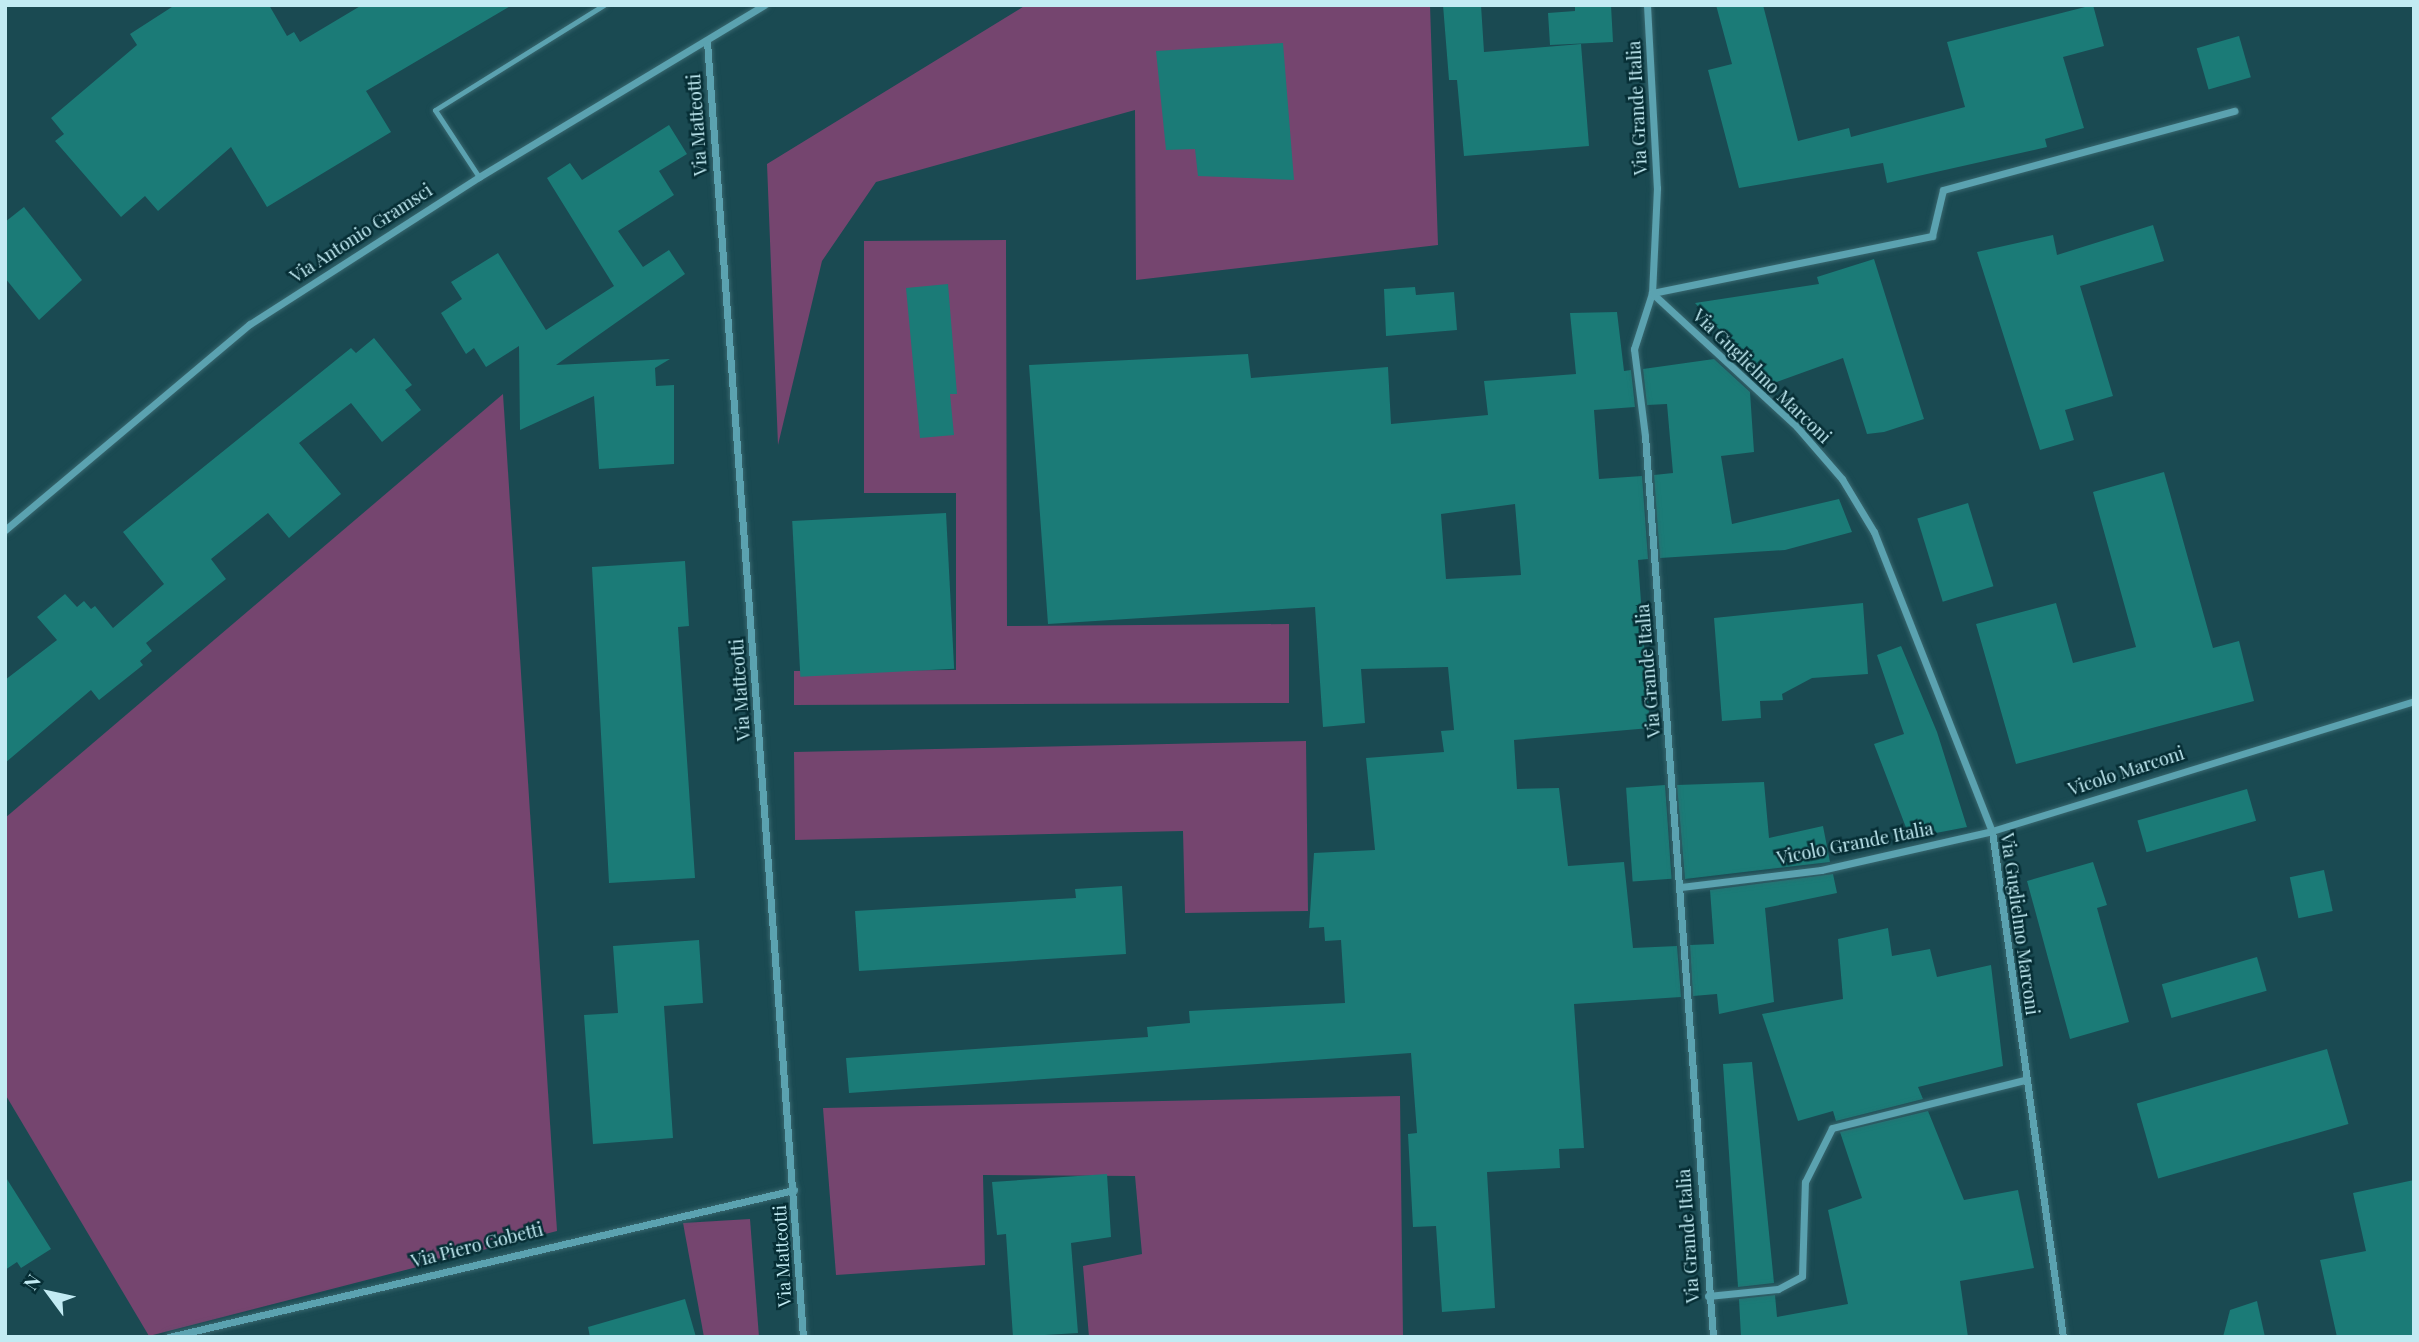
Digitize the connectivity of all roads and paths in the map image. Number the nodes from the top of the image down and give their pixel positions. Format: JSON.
{"nodes":[{"id":1,"x":604,"y":5,"type":"edge"},
{"id":2,"x":764,"y":5,"type":"edge"},
{"id":3,"x":1647,"y":5,"type":"edge"},
{"id":4,"x":707,"y":42,"type":"junction"},
{"id":5,"x":2234,"y":111,"type":"dead end"},
{"id":6,"x":479,"y":177,"type":"junction"},
{"id":7,"x":1652,"y":293,"type":"junction"},
{"id":8,"x":5,"y":530,"type":"edge"},
{"id":9,"x":2414,"y":701,"type":"edge"},
{"id":10,"x":1992,"y":831,"type":"junction"},
{"id":11,"x":1681,"y":887,"type":"junction"},
{"id":12,"x":2025,"y":1080,"type":"junction"},
{"id":13,"x":794,"y":1190,"type":"junction"},
{"id":14,"x":1707,"y":1296,"type":"junction"},
{"id":15,"x":169,"y":1337,"type":"edge"},
{"id":16,"x":803,"y":1337,"type":"edge"},
{"id":17,"x":1713,"y":1337,"type":"edge"},
{"id":18,"x":2063,"y":1337,"type":"edge"}],
"edges":[{"from":1,"to":6,"type":"lane"},
{"from":2,"to":4,"type":"street","name":"Via Antonio Gramsci"},
{"from":3,"to":7,"type":"street","name":"Via Grande Italia"},
{"from":4,"to":6,"type":"street","name":"Via Antonio Gramsci"},
{"from":4,"to":13,"type":"street","name":"Via Matteotti"},
{"from":5,"to":7,"type":"street","name":"Via Guglielmo Marconi"},
{"from":6,"to":8,"type":"street","name":"Via Antonio Gramsci"},
{"from":7,"to":10,"type":"street","name":"Via Guglielmo Marconi"},
{"from":7,"to":11,"type":"street","name":"Via Grande Italia"},
{"from":9,"to":10,"type":"street","name":"Vicolo Marconi"},
{"from":10,"to":11,"type":"street","name":"Vicolo Grande Italia"},
{"from":10,"to":12,"type":"street","name":"Via Guglielmo Marconi"},
{"from":11,"to":14,"type":"street","name":"Via Grande Italia"},
{"from":12,"to":14,"type":"street"},
{"from":12,"to":18,"type":"street","name":"Via Guglielmo Marconi"},
{"from":13,"to":15,"type":"street","name":"Via Piero Gobetti"},
{"from":13,"to":16,"type":"street","name":"Via Matteotti"},
{"from":14,"to":17,"type":"street","name":"Via Grande Italia"}]}
